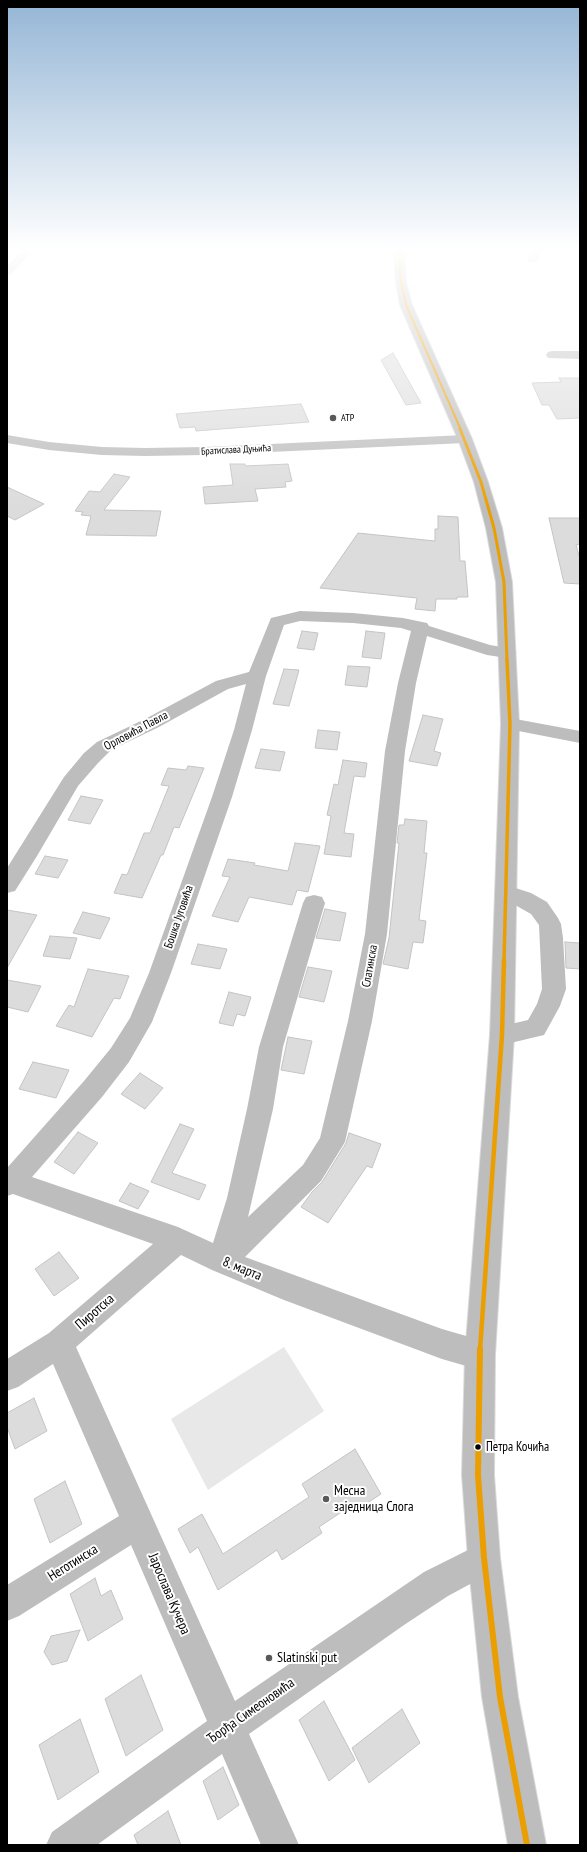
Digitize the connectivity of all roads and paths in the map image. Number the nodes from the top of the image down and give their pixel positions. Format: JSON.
{"nodes":[{"id":1,"x":419,"y":336,"type":"edge"},
{"id":2,"x":552,"y":355,"type":"dead end"},
{"id":3,"x":580,"y":355,"type":"edge"},
{"id":4,"x":7,"y":439,"type":"edge"},
{"id":5,"x":465,"y":439,"type":"junction"},
{"id":6,"x":421,"y":627,"type":"junction"},
{"id":7,"x":507,"y":653,"type":"junction"},
{"id":8,"x":257,"y":676,"type":"junction"},
{"id":9,"x":510,"y":724,"type":"junction"},
{"id":10,"x":580,"y":737,"type":"edge"},
{"id":11,"x":7,"y":885,"type":"edge"},
{"id":12,"x":506,"y":893,"type":"junction"},
{"id":13,"x":314,"y":903,"type":"dead end"},
{"id":14,"x":502,"y":1035,"type":"junction"},
{"id":15,"x":9,"y":1182,"type":"edge"},
{"id":16,"x":178,"y":1240,"type":"junction"},
{"id":17,"x":222,"y":1262,"type":"junction"},
{"id":18,"x":59,"y":1343,"type":"junction"},
{"id":19,"x":480,"y":1355,"type":"junction"},
{"id":20,"x":7,"y":1376,"type":"edge"},
{"id":21,"x":138,"y":1522,"type":"junction"},
{"id":22,"x":484,"y":1558,"type":"junction"},
{"id":23,"x":7,"y":1604,"type":"edge"},
{"id":24,"x":227,"y":1728,"type":"junction"},
{"id":25,"x":65,"y":1845,"type":"edge"},
{"id":26,"x":280,"y":1845,"type":"edge"},
{"id":27,"x":527,"y":1845,"type":"edge"}],
"edges":[{"from":1,"to":5,"type":"street"},
{"from":2,"to":3,"type":"street"},
{"from":4,"to":5,"type":"street","name":"Братислава Дуњића"},
{"from":5,"to":7,"type":"street"},
{"from":6,"to":7,"type":"street"},
{"from":6,"to":8,"type":"street","name":"Бошка Југовића"},
{"from":6,"to":17,"type":"street","name":"Слатинска"},
{"from":7,"to":9,"type":"street"},
{"from":8,"to":11,"type":"street","name":"Орловића Павла"},
{"from":8,"to":15,"type":"street","name":"Бошка Југовића"},
{"from":9,"to":10,"type":"street"},
{"from":9,"to":12,"type":"street"},
{"from":12,"to":14,"type":"street"},
{"from":12,"to":14,"type":"street"},
{"from":13,"to":17,"type":"street"},
{"from":14,"to":19,"type":"street"},
{"from":15,"to":16,"type":"street","name":"8. марта"},
{"from":16,"to":17,"type":"street","name":"8. марта"},
{"from":16,"to":18,"type":"street","name":"Пиротска"},
{"from":17,"to":19,"type":"street","name":"8. марта"},
{"from":18,"to":20,"type":"street","name":"Пиротска"},
{"from":18,"to":21,"type":"street","name":"Јарослава Кучера"},
{"from":19,"to":22,"type":"street"},
{"from":21,"to":23,"type":"street","name":"Неготинска"},
{"from":21,"to":24,"type":"street","name":"Јарослава Кучера"},
{"from":22,"to":24,"type":"street","name":"Ђорђа Симеоновића"},
{"from":22,"to":27,"type":"street"},
{"from":24,"to":25,"type":"street","name":"Ђорђа Симеоновића"},
{"from":24,"to":26,"type":"street","name":"Јарослава Кучера"}]}
